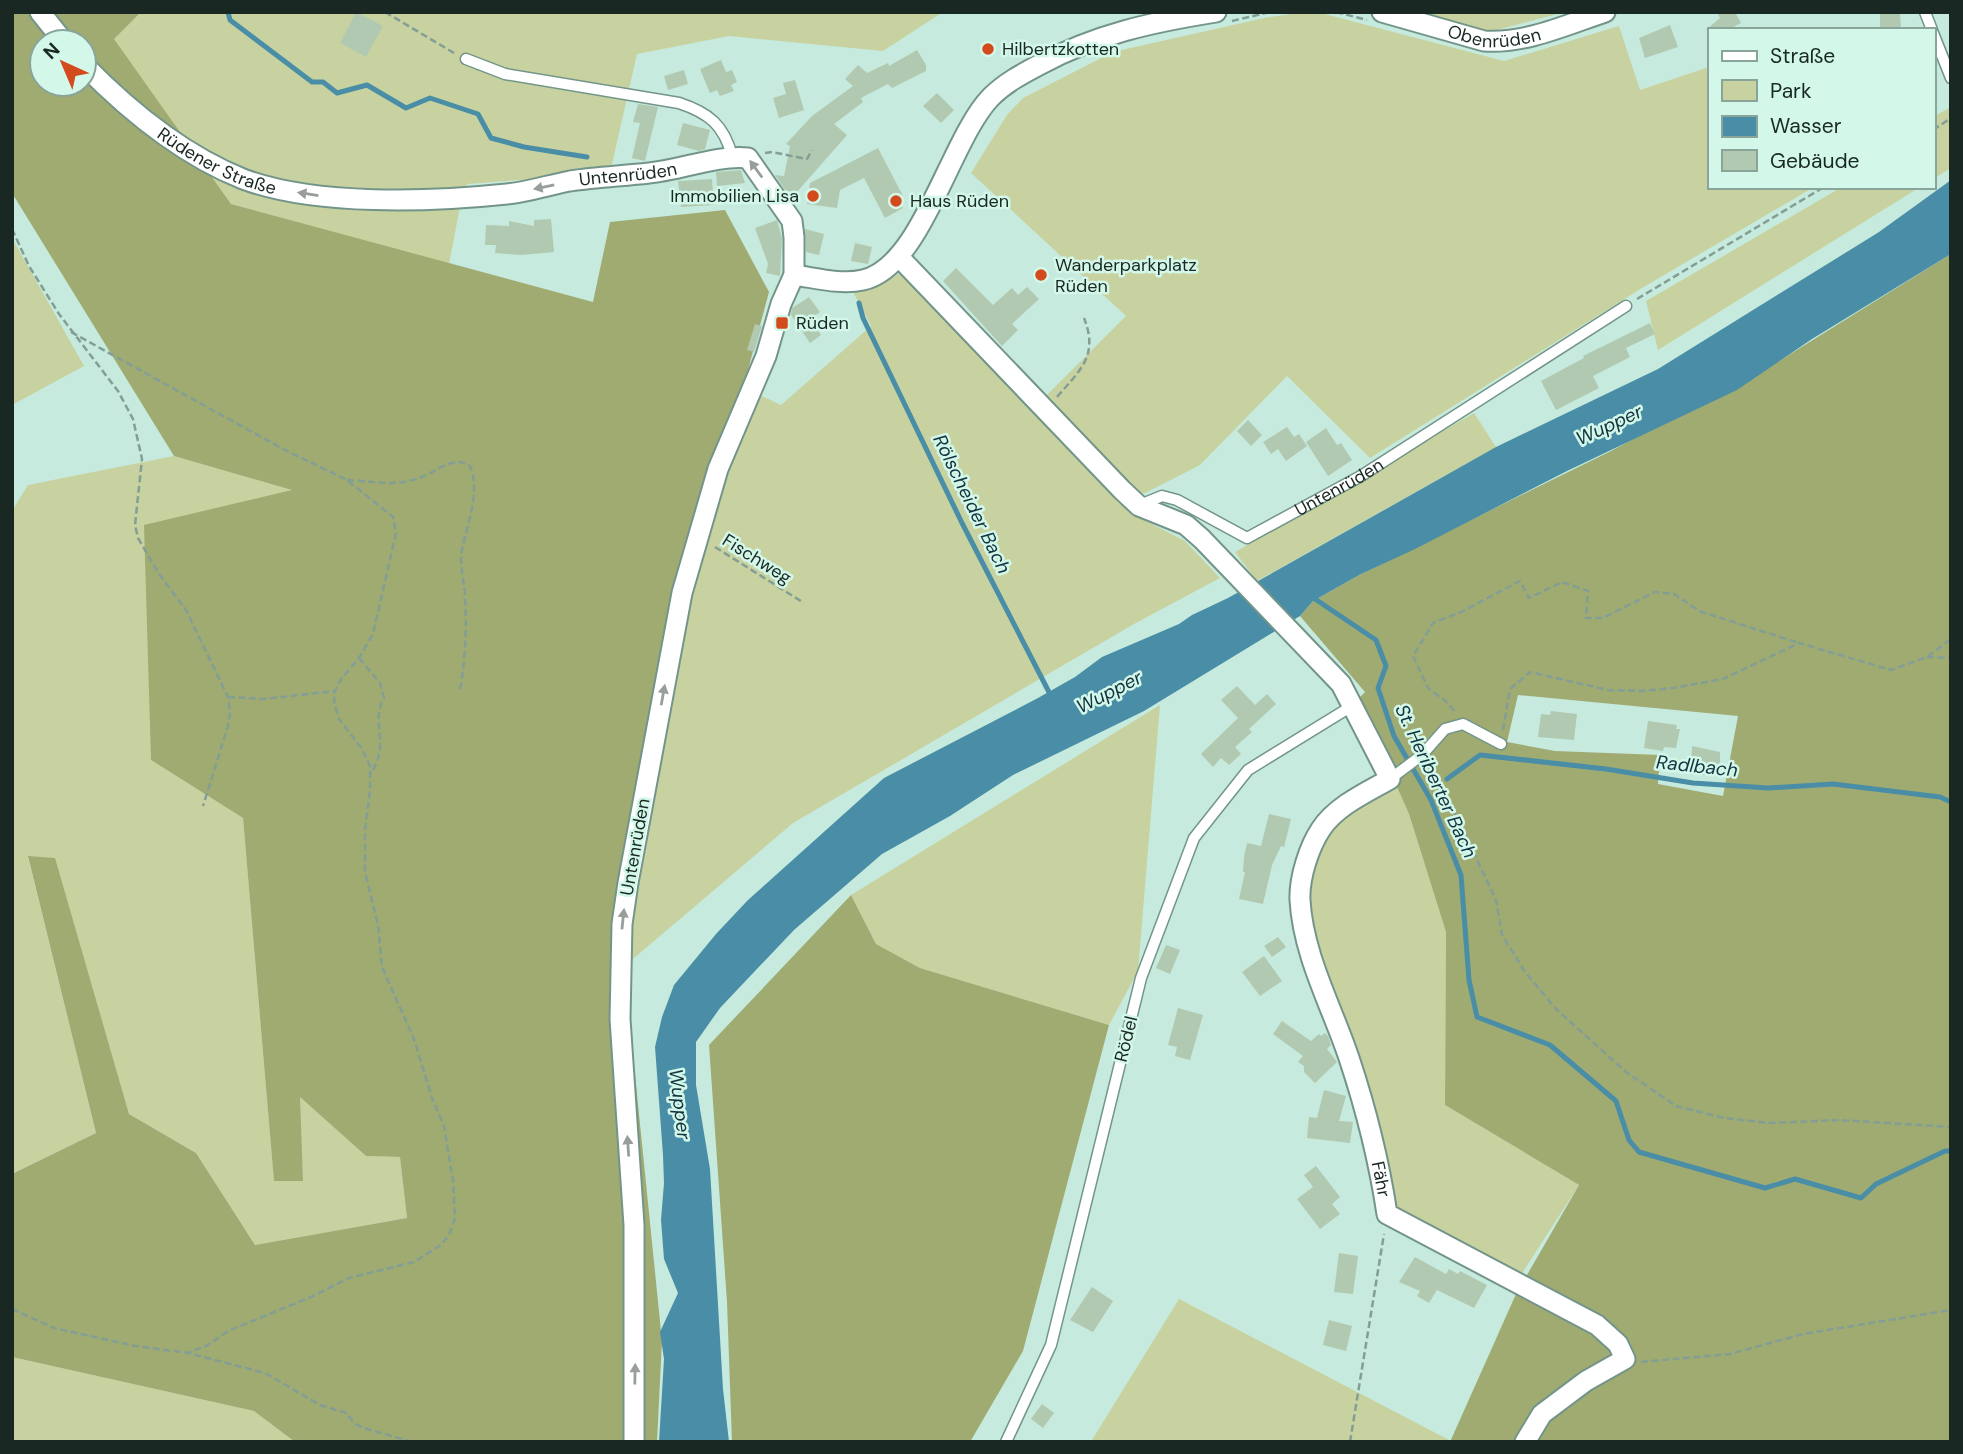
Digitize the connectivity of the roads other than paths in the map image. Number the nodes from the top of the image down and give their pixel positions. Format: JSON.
{"nodes":[{"id":1,"x":40,"y":12,"type":"edge"},
{"id":2,"x":1382,"y":12,"type":"edge"},
{"id":3,"x":1605,"y":12,"type":"edge"},
{"id":4,"x":1221,"y":17,"type":"edge"},
{"id":5,"x":53,"y":28,"type":"edge"},
{"id":6,"x":1935,"y":36,"type":"edge"},
{"id":7,"x":466,"y":59,"type":"road end"},
{"id":8,"x":1951,"y":78,"type":"edge"},
{"id":9,"x":98,"y":79,"type":"edge"},
{"id":10,"x":740,"y":157,"type":"junction"},
{"id":11,"x":376,"y":199,"type":"joint"},
{"id":12,"x":899,"y":257,"type":"junction"},
{"id":13,"x":794,"y":275,"type":"junction"},
{"id":14,"x":1626,"y":306,"type":"road end"},
{"id":15,"x":1139,"y":506,"type":"junction"},
{"id":16,"x":1353,"y":706,"type":"junction"},
{"id":17,"x":1501,"y":744,"type":"road end"},
{"id":18,"x":1397,"y":775,"type":"junction"},
{"id":19,"x":634,"y":1442,"type":"edge"},
{"id":20,"x":1006,"y":1442,"type":"edge"},
{"id":21,"x":1525,"y":1442,"type":"edge"}],
"edges":[{"from":1,"to":5,"type":"street"},
{"from":2,"to":3,"type":"street","name":"Obenrüden"},
{"from":4,"to":12,"type":"street"},
{"from":6,"to":8,"type":"lane"},
{"from":7,"to":10,"type":"lane"},
{"from":11,"to":9,"type":"street","name":"Rüdener Straße","one_way":true},
{"from":10,"to":11,"type":"street","name":"Untenrüden","one_way":true},
{"from":13,"to":10,"type":"street","name":"Untenrüden","one_way":true},
{"from":12,"to":13,"type":"street"},
{"from":12,"to":15,"type":"street"},
{"from":19,"to":13,"type":"street","name":"Untenrüden","one_way":true},
{"from":14,"to":15,"type":"lane","name":"Untenrüden"},
{"from":15,"to":16,"type":"street"},
{"from":16,"to":18,"type":"street"},
{"from":16,"to":20,"type":"lane","name":"Rödel"},
{"from":17,"to":18,"type":"lane","name":"Fähr"},
{"from":18,"to":21,"type":"street","name":"Fähr"}]}
